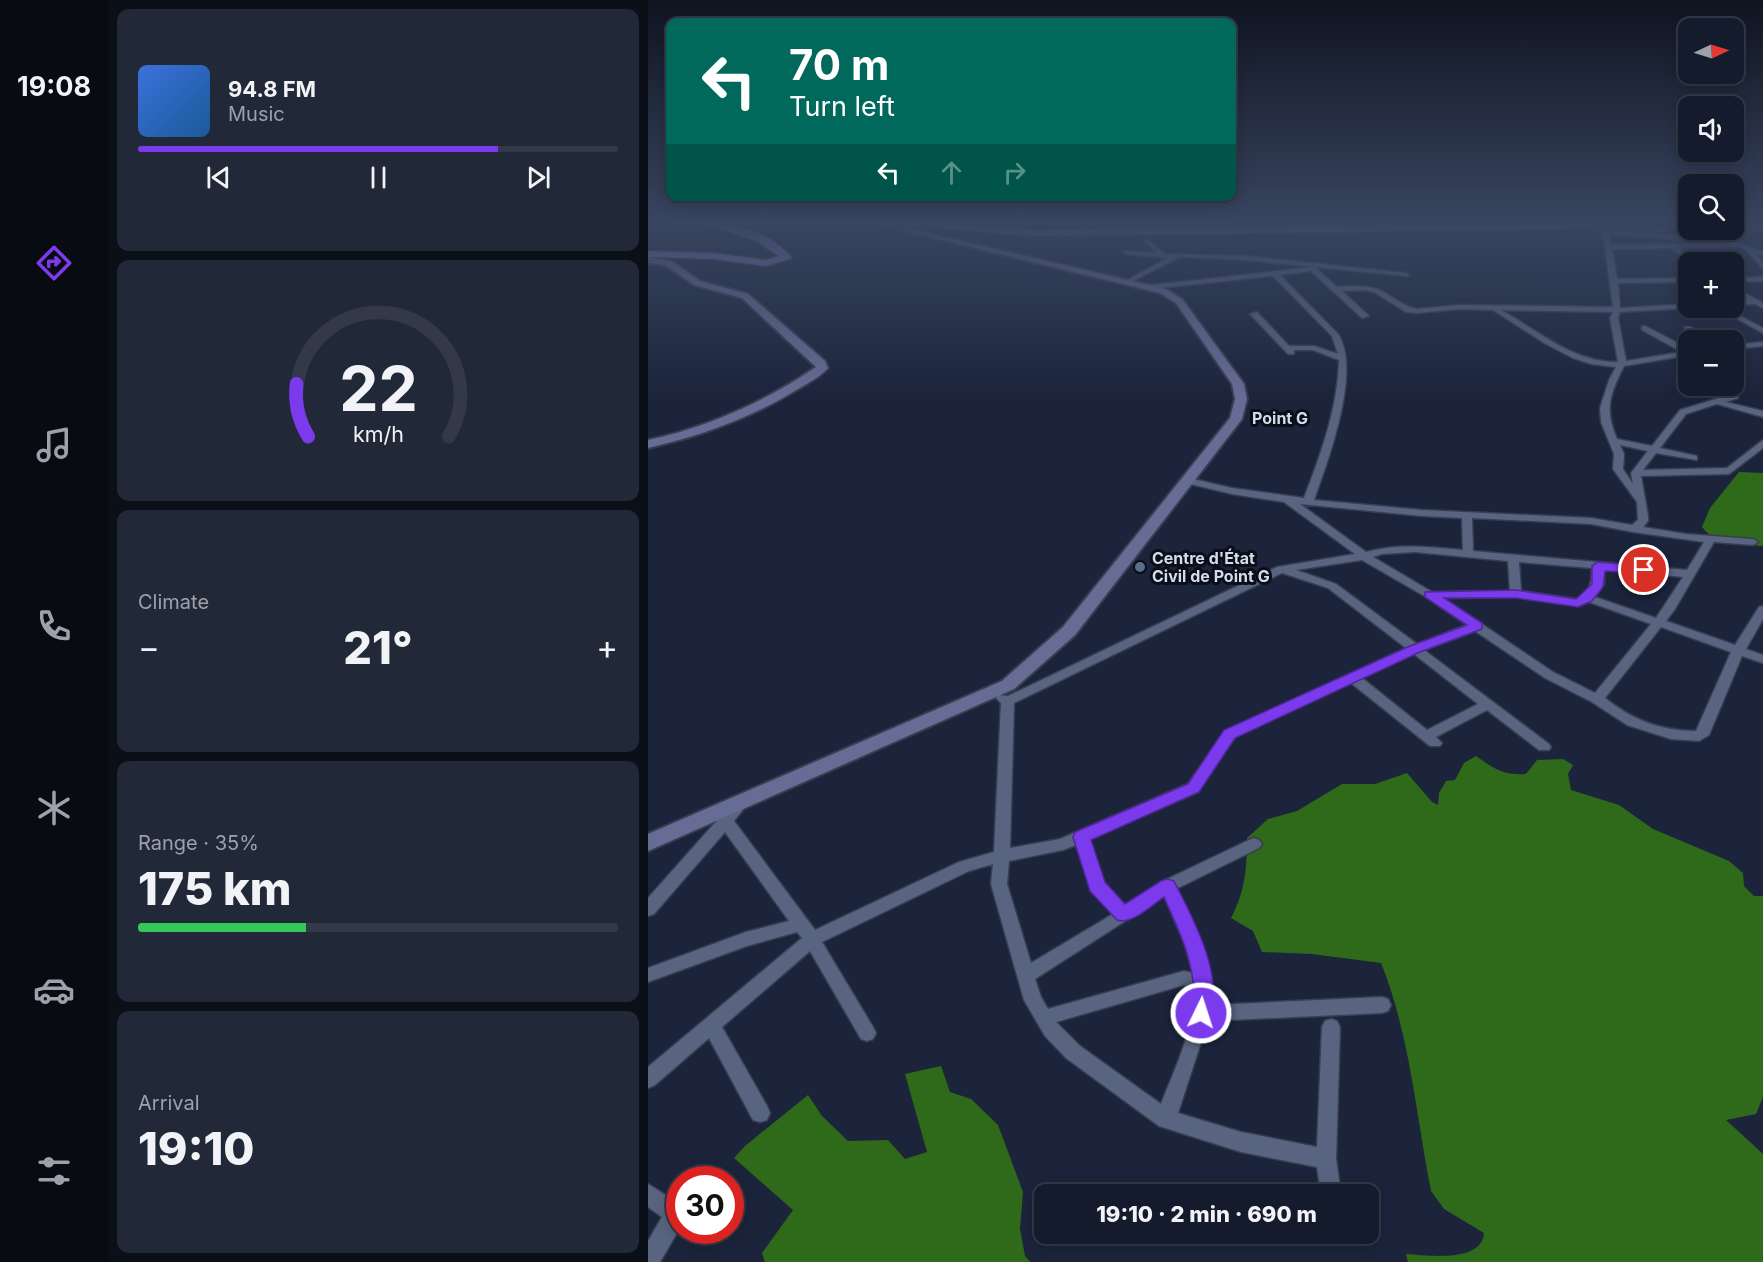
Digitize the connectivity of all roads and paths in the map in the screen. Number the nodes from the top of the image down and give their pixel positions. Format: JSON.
{"nodes":[{"id":1,"x":692,"y":280,"type":"edge"},
{"id":2,"x":1126,"y":280,"type":"edge"},
{"id":3,"x":1215,"y":280,"type":"edge"},
{"id":4,"x":1281,"y":280,"type":"edge"},
{"id":5,"x":1325,"y":280,"type":"edge"},
{"id":6,"x":1672,"y":280,"type":"junction"},
{"id":7,"x":1678,"y":280,"type":"edge"},
{"id":8,"x":1130,"y":281,"type":"joint"},
{"id":9,"x":1615,"y":281,"type":"joint"},
{"id":10,"x":1678,"y":283,"type":"edge"},
{"id":11,"x":1152,"y":286,"type":"junction"},
{"id":12,"x":1336,"y":289,"type":"junction"},
{"id":13,"x":1744,"y":294,"type":"edge"},
{"id":14,"x":1759,"y":302,"type":"edge"},
{"id":15,"x":1744,"y":303,"type":"edge"},
{"id":16,"x":1678,"y":306,"type":"edge"},
{"id":17,"x":1763,"y":306,"type":"edge"},
{"id":18,"x":1492,"y":308,"type":"junction"},
{"id":19,"x":1617,"y":309,"type":"junction"},
{"id":20,"x":1254,"y":314,"type":"dead end"},
{"id":21,"x":1365,"y":316,"type":"dead end"},
{"id":22,"x":1739,"y":318,"type":"edge"},
{"id":23,"x":1645,"y":328,"type":"dead end"},
{"id":24,"x":1763,"y":331,"type":"edge"},
{"id":25,"x":1763,"y":344,"type":"edge"},
{"id":26,"x":1678,"y":346,"type":"edge"},
{"id":27,"x":1744,"y":346,"type":"edge"},
{"id":28,"x":1678,"y":354,"type":"edge"},
{"id":29,"x":1341,"y":358,"type":"junction"},
{"id":30,"x":1622,"y":363,"type":"junction"},
{"id":31,"x":1735,"y":396,"type":"dead end"},
{"id":32,"x":1716,"y":402,"type":"junction"},
{"id":33,"x":1763,"y":414,"type":"edge"},
{"id":34,"x":1615,"y":441,"type":"junction"},
{"id":35,"x":1763,"y":443,"type":"edge"},
{"id":36,"x":648,"y":444,"type":"edge"},
{"id":37,"x":1656,"y":449,"type":"junction"},
{"id":38,"x":1694,"y":458,"type":"dead end"},
{"id":39,"x":1636,"y":473,"type":"junction"},
{"id":40,"x":1190,"y":481,"type":"junction"},
{"id":41,"x":1287,"y":499,"type":"junction"},
{"id":42,"x":1638,"y":499,"type":"junction"},
{"id":43,"x":1308,"y":502,"type":"junction"},
{"id":44,"x":1467,"y":515,"type":"junction"},
{"id":45,"x":1633,"y":529,"type":"junction"},
{"id":46,"x":1711,"y":538,"type":"junction"},
{"id":47,"x":1753,"y":542,"type":"dead end"},
{"id":48,"x":1468,"y":554,"type":"junction"},
{"id":49,"x":1364,"y":556,"type":"junction"},
{"id":50,"x":1513,"y":558,"type":"junction"},
{"id":51,"x":1598,"y":566,"type":"junction"},
{"id":52,"x":1281,"y":569,"type":"junction"},
{"id":53,"x":1690,"y":574,"type":"junction"},
{"id":54,"x":1516,"y":594,"type":"junction"},
{"id":55,"x":1430,"y":595,"type":"junction"},
{"id":56,"x":1587,"y":598,"type":"junction"},
{"id":57,"x":1763,"y":609,"type":"edge"},
{"id":58,"x":1658,"y":623,"type":"junction"},
{"id":59,"x":1477,"y":626,"type":"junction"},
{"id":60,"x":1415,"y":649,"type":"junction"},
{"id":61,"x":1738,"y":651,"type":"junction"},
{"id":62,"x":1763,"y":659,"type":"edge"},
{"id":63,"x":1353,"y":678,"type":"junction"},
{"id":64,"x":1001,"y":696,"type":"junction"},
{"id":65,"x":1597,"y":699,"type":"junction"},
{"id":66,"x":1488,"y":704,"type":"junction"},
{"id":67,"x":1544,"y":747,"type":"dead end"},
{"id":68,"x":743,"y":801,"type":"junction"},
{"id":69,"x":725,"y":821,"type":"junction"},
{"id":70,"x":1081,"y":837,"type":"junction"},
{"id":71,"x":648,"y":843,"type":"edge"},
{"id":72,"x":1254,"y":844,"type":"dead end"},
{"id":73,"x":1002,"y":856,"type":"junction"},
{"id":74,"x":1167,"y":886,"type":"junction"},
{"id":75,"x":648,"y":909,"type":"edge"},
{"id":76,"x":1124,"y":915,"type":"junction"},
{"id":77,"x":802,"y":924,"type":"junction"},
{"id":78,"x":812,"y":939,"type":"junction"},
{"id":79,"x":648,"y":975,"type":"edge"},
{"id":80,"x":1025,"y":976,"type":"junction"},
{"id":81,"x":1203,"y":983,"type":"junction"},
{"id":82,"x":1382,"y":1005,"type":"dead end"},
{"id":83,"x":1201,"y":1013,"type":"junction"},
{"id":84,"x":1044,"y":1018,"type":"junction"},
{"id":85,"x":711,"y":1024,"type":"junction"},
{"id":86,"x":1331,"y":1027,"type":"dead end"},
{"id":87,"x":867,"y":1033,"type":"dead end"},
{"id":88,"x":648,"y":1078,"type":"edge"},
{"id":89,"x":760,"y":1113,"type":"dead end"},
{"id":90,"x":1166,"y":1119,"type":"junction"},
{"id":91,"x":1326,"y":1159,"type":"junction"},
{"id":92,"x":1330,"y":1184,"type":"edge"},
{"id":93,"x":648,"y":1194,"type":"edge"},
{"id":94,"x":648,"y":1261,"type":"edge"}],
"edges":[{"from":1,"to":36,"type":"street"},
{"from":2,"to":8,"type":"street"},
{"from":3,"to":11,"type":"street"},
{"from":4,"to":29,"type":"street"},
{"from":5,"to":12,"type":"street"},
{"from":6,"to":7,"type":"street"},
{"from":6,"to":9,"type":"street"},
{"from":6,"to":10,"type":"street"},
{"from":8,"to":11,"type":"street"},
{"from":9,"to":19,"type":"street"},
{"from":11,"to":40,"type":"street"},
{"from":12,"to":18,"type":"street"},
{"from":12,"to":21,"type":"street"},
{"from":13,"to":14,"type":"street"},
{"from":14,"to":15,"type":"street"},
{"from":14,"to":17,"type":"street"},
{"from":16,"to":19,"type":"street"},
{"from":18,"to":19,"type":"street"},
{"from":18,"to":30,"type":"street"},
{"from":19,"to":30,"type":"street"},
{"from":20,"to":29,"type":"street"},
{"from":22,"to":24,"type":"street"},
{"from":23,"to":26,"type":"street"},
{"from":25,"to":27,"type":"street"},
{"from":28,"to":30,"type":"street"},
{"from":29,"to":43,"type":"street"},
{"from":30,"to":34,"type":"street"},
{"from":31,"to":32,"type":"street"},
{"from":32,"to":33,"type":"street"},
{"from":32,"to":37,"type":"street"},
{"from":34,"to":37,"type":"street"},
{"from":34,"to":42,"type":"street"},
{"from":35,"to":39,"type":"street"},
{"from":37,"to":38,"type":"street"},
{"from":37,"to":39,"type":"street"},
{"from":39,"to":42,"type":"street"},
{"from":40,"to":41,"type":"street"},
{"from":40,"to":64,"type":"street"},
{"from":41,"to":43,"type":"street"},
{"from":41,"to":49,"type":"street"},
{"from":42,"to":45,"type":"street"},
{"from":43,"to":44,"type":"street"},
{"from":44,"to":45,"type":"street"},
{"from":44,"to":48,"type":"street"},
{"from":45,"to":46,"type":"street"},
{"from":46,"to":47,"type":"street"},
{"from":46,"to":53,"type":"street"},
{"from":48,"to":49,"type":"street"},
{"from":48,"to":50,"type":"street"},
{"from":49,"to":52,"type":"street"},
{"from":49,"to":55,"type":"street"},
{"from":50,"to":51,"type":"street"},
{"from":50,"to":54,"type":"street"},
{"from":51,"to":53,"type":"street"},
{"from":51,"to":56,"type":"street"},
{"from":52,"to":60,"type":"street"},
{"from":52,"to":64,"type":"street"},
{"from":53,"to":58,"type":"street"},
{"from":54,"to":55,"type":"street"},
{"from":54,"to":56,"type":"street"},
{"from":55,"to":59,"type":"street"},
{"from":56,"to":58,"type":"street"},
{"from":57,"to":61,"type":"street"},
{"from":58,"to":61,"type":"street"},
{"from":58,"to":65,"type":"street"},
{"from":59,"to":60,"type":"street"},
{"from":59,"to":65,"type":"street"},
{"from":60,"to":63,"type":"street"},
{"from":60,"to":66,"type":"street"},
{"from":61,"to":62,"type":"street"},
{"from":61,"to":65,"type":"street"},
{"from":63,"to":66,"type":"street"},
{"from":63,"to":70,"type":"street"},
{"from":64,"to":68,"type":"street"},
{"from":64,"to":73,"type":"street"},
{"from":66,"to":67,"type":"street"},
{"from":68,"to":69,"type":"street"},
{"from":68,"to":71,"type":"street"},
{"from":69,"to":75,"type":"street"},
{"from":69,"to":77,"type":"street"},
{"from":70,"to":73,"type":"street"},
{"from":70,"to":76,"type":"street"},
{"from":72,"to":74,"type":"street"},
{"from":73,"to":78,"type":"street"},
{"from":73,"to":80,"type":"street"},
{"from":74,"to":76,"type":"street"},
{"from":74,"to":81,"type":"street"},
{"from":76,"to":80,"type":"street"},
{"from":77,"to":78,"type":"street"},
{"from":77,"to":79,"type":"street"},
{"from":78,"to":85,"type":"street"},
{"from":78,"to":87,"type":"street"},
{"from":80,"to":84,"type":"street"},
{"from":81,"to":83,"type":"street"},
{"from":81,"to":84,"type":"street"},
{"from":82,"to":83,"type":"street"},
{"from":83,"to":90,"type":"street"},
{"from":84,"to":90,"type":"street"},
{"from":85,"to":88,"type":"street"},
{"from":85,"to":89,"type":"street"},
{"from":86,"to":91,"type":"street"},
{"from":90,"to":91,"type":"street"},
{"from":91,"to":92,"type":"street"},
{"from":93,"to":94,"type":"street"}]}
